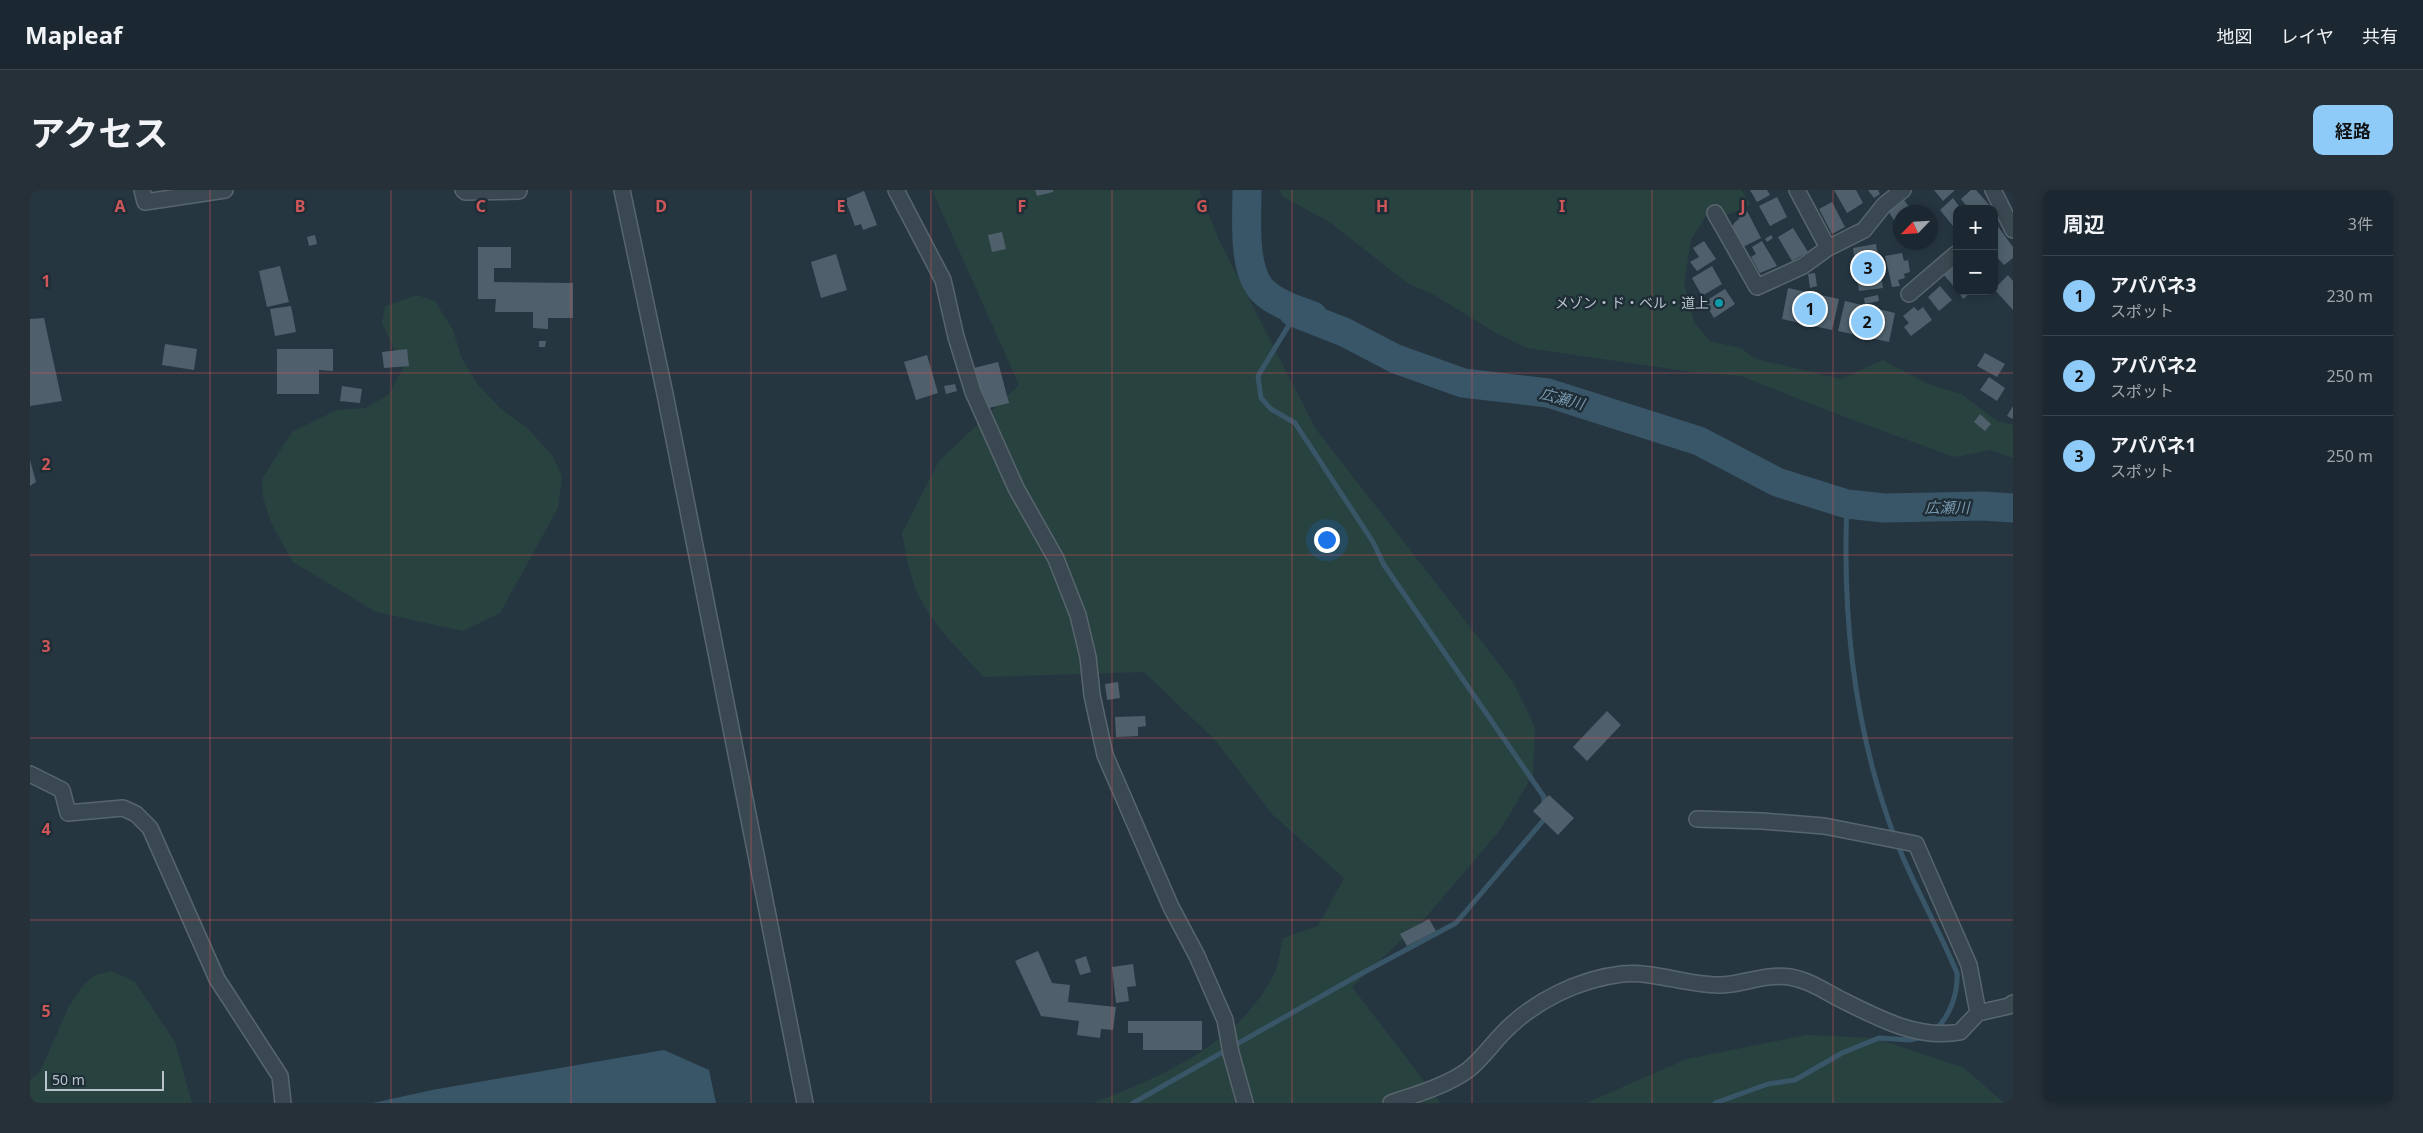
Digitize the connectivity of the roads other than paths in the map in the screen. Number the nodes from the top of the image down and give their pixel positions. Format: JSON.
{"nodes":[{"id":1,"x":142,"y":190,"type":"edge"},
{"id":2,"x":225,"y":190,"type":"edge"},
{"id":3,"x":463,"y":190,"type":"edge"},
{"id":4,"x":622,"y":190,"type":"edge"},
{"id":5,"x":896,"y":190,"type":"edge"},
{"id":6,"x":1797,"y":190,"type":"edge"},
{"id":7,"x":1903,"y":190,"type":"edge"},
{"id":8,"x":1993,"y":190,"type":"edge"},
{"id":9,"x":518,"y":191,"type":"edge"},
{"id":10,"x":1715,"y":213,"type":"dead end"},
{"id":11,"x":1999,"y":216,"type":"edge"},
{"id":12,"x":2013,"y":230,"type":"edge"},
{"id":13,"x":1828,"y":248,"type":"junction"},
{"id":14,"x":1953,"y":256,"type":"edge"},
{"id":15,"x":1909,"y":294,"type":"dead end"},
{"id":16,"x":30,"y":774,"type":"edge"},
{"id":17,"x":1697,"y":819,"type":"dead end"},
{"id":18,"x":2013,"y":1003,"type":"edge"},
{"id":19,"x":1978,"y":1013,"type":"junction"},
{"id":20,"x":284,"y":1103,"type":"edge"},
{"id":21,"x":805,"y":1103,"type":"edge"},
{"id":22,"x":1245,"y":1103,"type":"edge"},
{"id":23,"x":1392,"y":1103,"type":"edge"}],
"edges":[{"from":1,"to":2,"type":"street"},
{"from":3,"to":9,"type":"street"},
{"from":4,"to":21,"type":"street"},
{"from":5,"to":22,"type":"street"},
{"from":6,"to":13,"type":"street"},
{"from":7,"to":13,"type":"street"},
{"from":8,"to":11,"type":"street"},
{"from":10,"to":13,"type":"street"},
{"from":11,"to":12,"type":"street"},
{"from":14,"to":15,"type":"street"},
{"from":16,"to":20,"type":"street"},
{"from":17,"to":19,"type":"street"},
{"from":18,"to":19,"type":"street"},
{"from":19,"to":23,"type":"street"}]}
